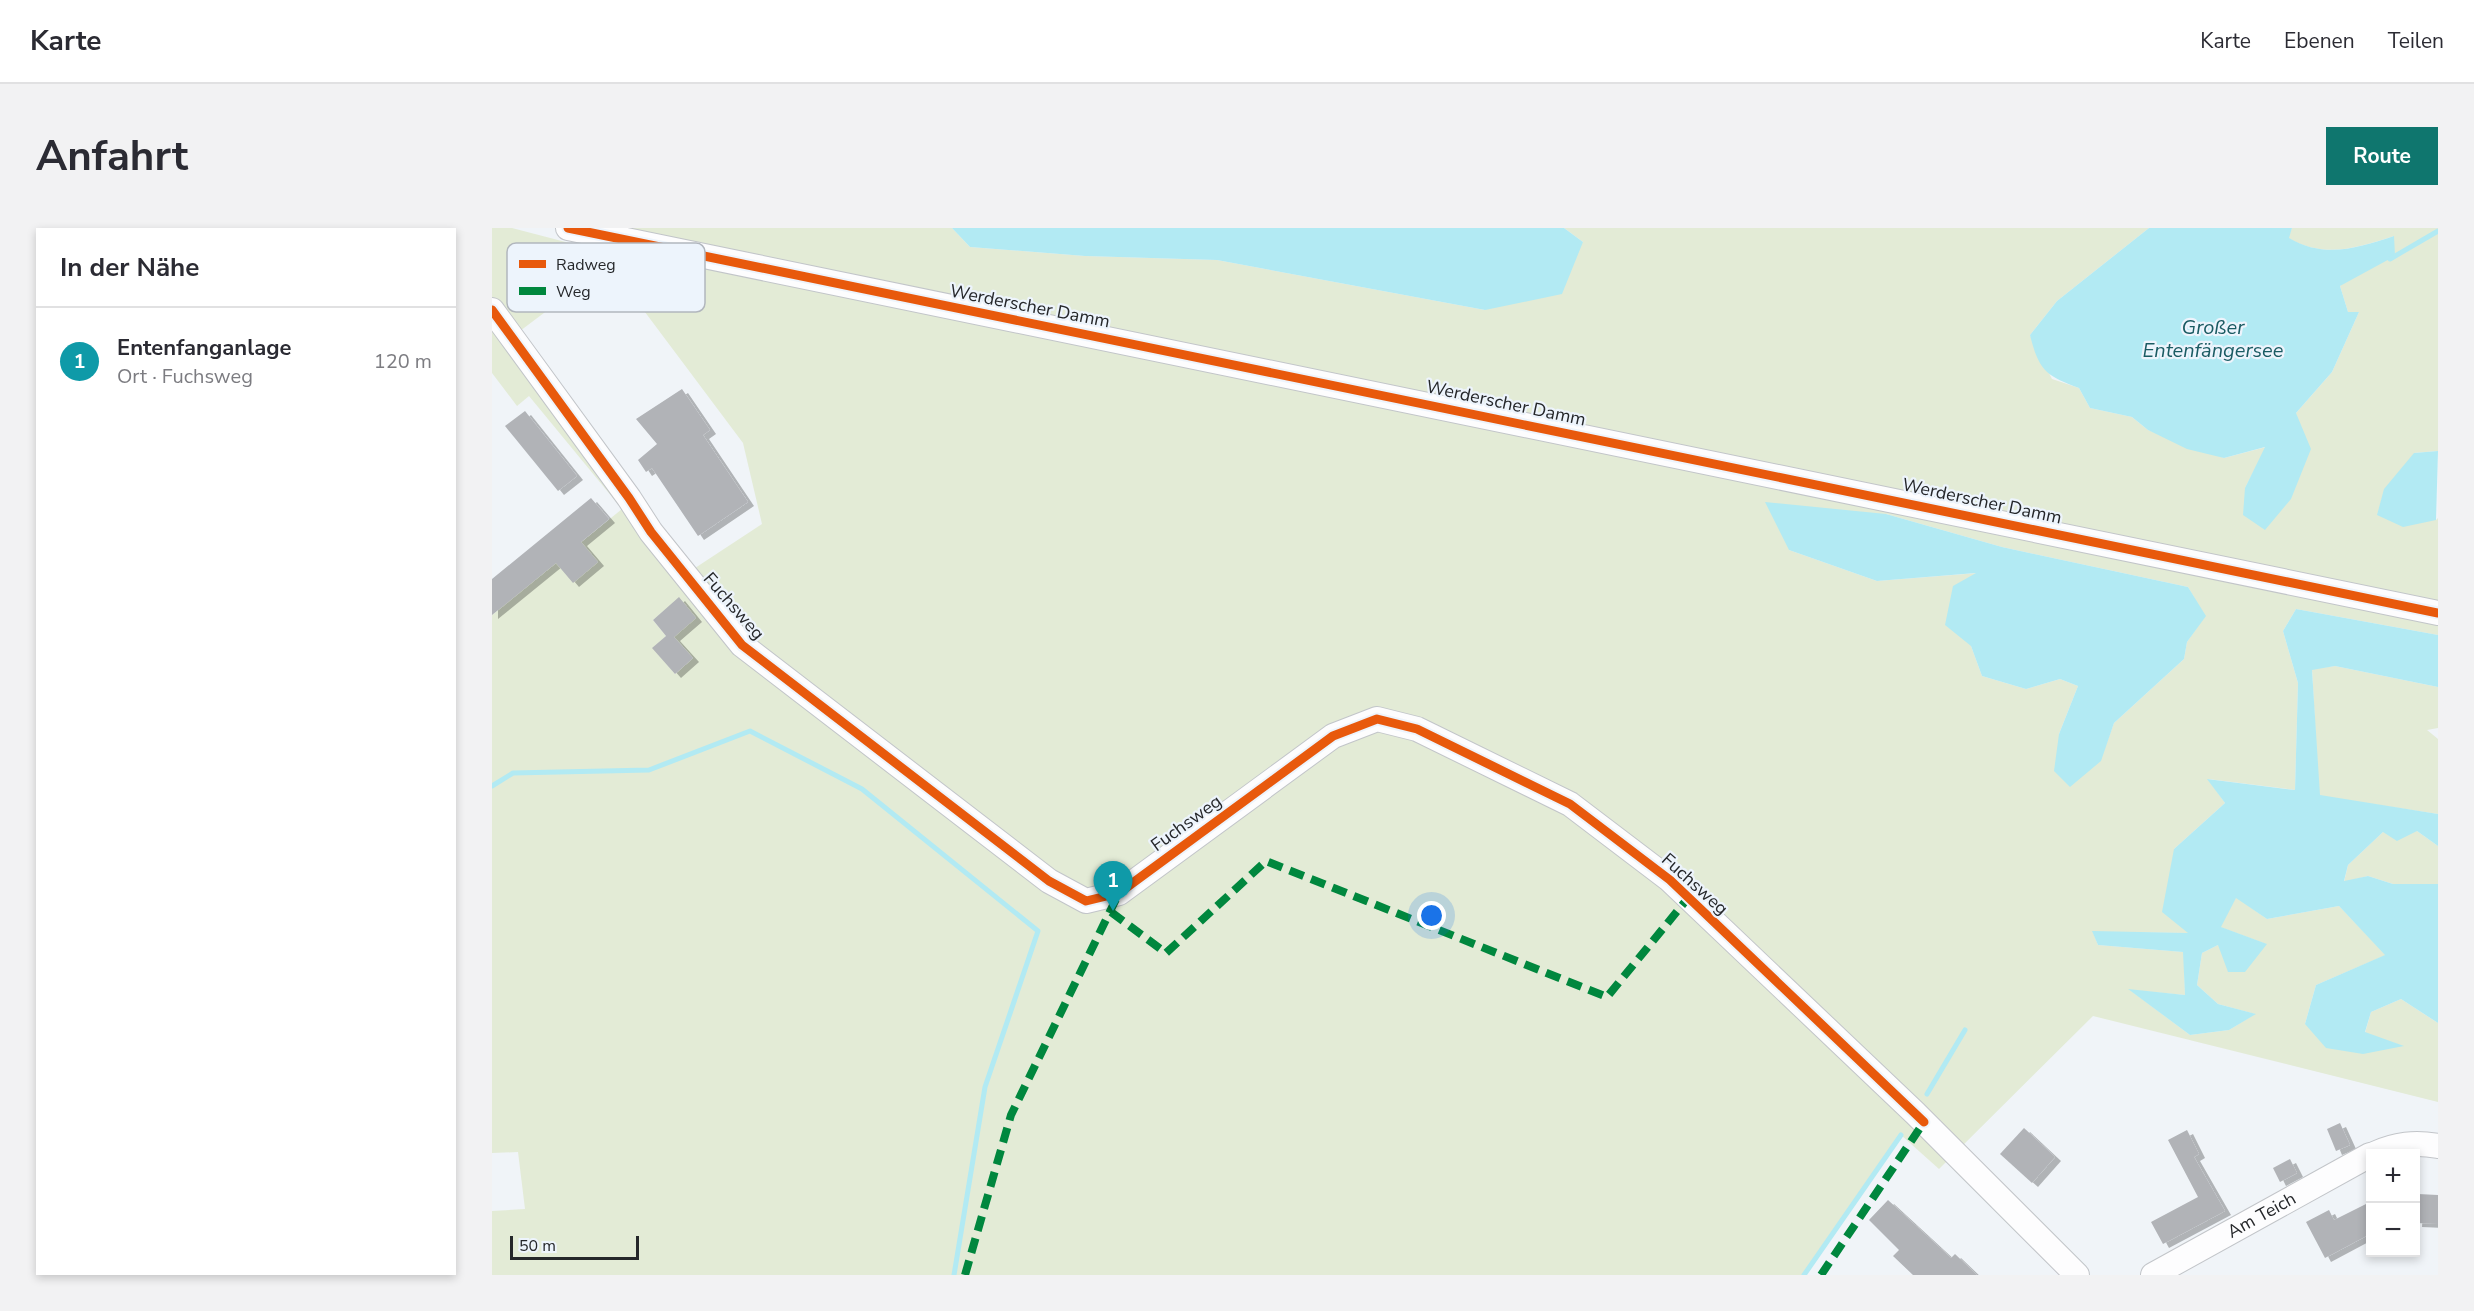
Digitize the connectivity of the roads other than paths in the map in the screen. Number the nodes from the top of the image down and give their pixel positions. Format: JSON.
{"nodes":[{"id":1,"x":568,"y":228,"type":"edge"},
{"id":2,"x":641,"y":243,"type":"edge"},
{"id":3,"x":705,"y":256,"type":"edge"},
{"id":4,"x":492,"y":310,"type":"edge"},
{"id":5,"x":2438,"y":612,"type":"edge"},
{"id":6,"x":2438,"y":1146,"type":"edge"},
{"id":7,"x":2386,"y":1149,"type":"edge"},
{"id":8,"x":2366,"y":1157,"type":"edge"},
{"id":9,"x":2077,"y":1275,"type":"edge"},
{"id":10,"x":2153,"y":1275,"type":"edge"}],
"edges":[{"from":1,"to":2,"type":"street","name":"Werderscher Damm"},
{"from":3,"to":5,"type":"street","name":"Werderscher Damm"},
{"from":4,"to":9,"type":"street","name":"Fuchsweg"},
{"from":6,"to":7,"type":"street","name":"Am Teich"},
{"from":8,"to":10,"type":"street","name":"Am Teich"}]}
